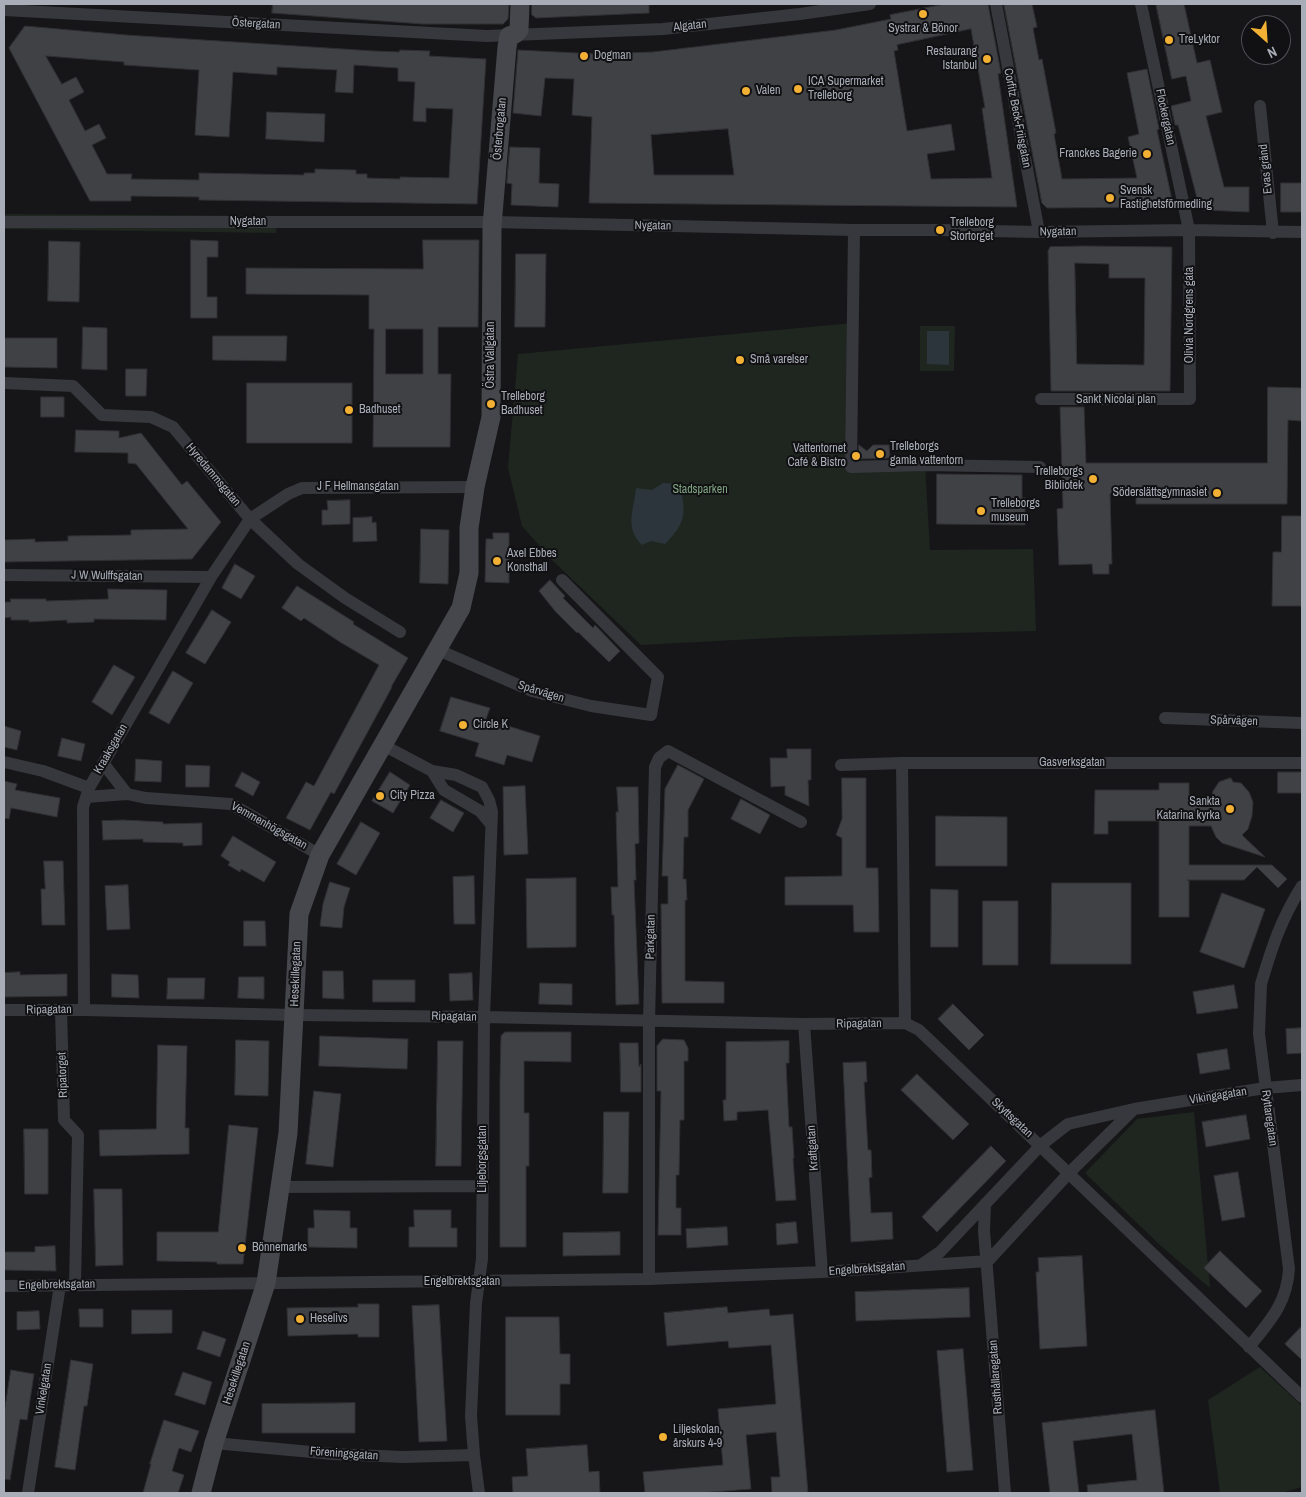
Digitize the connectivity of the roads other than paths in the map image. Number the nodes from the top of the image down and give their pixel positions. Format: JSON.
{"nodes":[{"id":1,"x":520,"y":4,"type":"edge"},
{"id":2,"x":870,"y":4,"type":"edge"},
{"id":3,"x":996,"y":4,"type":"edge"},
{"id":4,"x":1141,"y":4,"type":"edge"},
{"id":5,"x":4,"y":10,"type":"edge"},
{"id":6,"x":509,"y":36,"type":"junction"},
{"id":7,"x":1260,"y":106,"type":"dead end"},
{"id":8,"x":4,"y":222,"type":"edge"},
{"id":9,"x":492,"y":222,"type":"junction"},
{"id":10,"x":854,"y":230,"type":"junction"},
{"id":11,"x":1189,"y":230,"type":"junction"},
{"id":12,"x":1039,"y":232,"type":"junction"},
{"id":13,"x":1302,"y":232,"type":"edge"},
{"id":14,"x":1273,"y":233,"type":"junction"},
{"id":15,"x":4,"y":383,"type":"edge"},
{"id":16,"x":1041,"y":399,"type":"dead end"},
{"id":17,"x":1190,"y":399,"type":"joint"},
{"id":18,"x":1040,"y":467,"type":"dead end"},
{"id":19,"x":475,"y":487,"type":"junction"},
{"id":20,"x":250,"y":519,"type":"junction"},
{"id":21,"x":4,"y":576,"type":"edge"},
{"id":22,"x":210,"y":577,"type":"junction"},
{"id":23,"x":562,"y":580,"type":"dead end"},
{"id":24,"x":400,"y":632,"type":"dead end"},
{"id":25,"x":436,"y":649,"type":"junction"},
{"id":26,"x":1165,"y":718,"type":"dead end"},
{"id":27,"x":1302,"y":723,"type":"edge"},
{"id":28,"x":383,"y":745,"type":"junction"},
{"id":29,"x":4,"y":762,"type":"edge"},
{"id":30,"x":103,"y":763,"type":"junction"},
{"id":31,"x":902,"y":763,"type":"junction"},
{"id":32,"x":1302,"y":763,"type":"edge"},
{"id":33,"x":841,"y":765,"type":"dead end"},
{"id":34,"x":432,"y":771,"type":"junction"},
{"id":35,"x":87,"y":793,"type":"junction"},
{"id":36,"x":127,"y":794,"type":"junction"},
{"id":37,"x":802,"y":822,"type":"dead end"},
{"id":38,"x":491,"y":824,"type":"junction"},
{"id":39,"x":320,"y":855,"type":"junction"},
{"id":40,"x":1302,"y":886,"type":"edge"},
{"id":41,"x":4,"y":1010,"type":"edge"},
{"id":42,"x":60,"y":1010,"type":"junction"},
{"id":43,"x":84,"y":1010,"type":"junction"},
{"id":44,"x":294,"y":1016,"type":"junction"},
{"id":45,"x":484,"y":1017,"type":"junction"},
{"id":46,"x":649,"y":1022,"type":"junction"},
{"id":47,"x":905,"y":1023,"type":"junction"},
{"id":48,"x":804,"y":1024,"type":"junction"},
{"id":49,"x":1302,"y":1085,"type":"edge"},
{"id":50,"x":1265,"y":1088,"type":"junction"},
{"id":51,"x":1134,"y":1110,"type":"junction"},
{"id":52,"x":1041,"y":1145,"type":"junction"},
{"id":53,"x":1069,"y":1173,"type":"junction"},
{"id":54,"x":482,"y":1186,"type":"junction"},
{"id":55,"x":280,"y":1187,"type":"junction"},
{"id":56,"x":985,"y":1204,"type":"junction"},
{"id":57,"x":988,"y":1261,"type":"junction"},
{"id":58,"x":920,"y":1265,"type":"junction"},
{"id":59,"x":822,"y":1272,"type":"junction"},
{"id":60,"x":649,"y":1279,"type":"junction"},
{"id":61,"x":479,"y":1282,"type":"junction"},
{"id":62,"x":266,"y":1283,"type":"junction"},
{"id":63,"x":60,"y":1285,"type":"junction"},
{"id":64,"x":75,"y":1285,"type":"junction"},
{"id":65,"x":4,"y":1286,"type":"edge"},
{"id":66,"x":1249,"y":1346,"type":"junction"},
{"id":67,"x":1302,"y":1397,"type":"edge"},
{"id":68,"x":214,"y":1443,"type":"junction"},
{"id":69,"x":474,"y":1455,"type":"junction"},
{"id":70,"x":28,"y":1493,"type":"edge"},
{"id":71,"x":201,"y":1493,"type":"edge"},
{"id":72,"x":479,"y":1493,"type":"edge"},
{"id":73,"x":1006,"y":1493,"type":"edge"}],
"edges":[{"from":1,"to":6,"type":"street"},
{"from":2,"to":6,"type":"street","name":"Algatan"},
{"from":3,"to":12,"type":"street","name":"Corfitz Beck-Friisgatan"},
{"from":4,"to":11,"type":"street","name":"Flockergatan"},
{"from":5,"to":6,"type":"street","name":"Östergatan"},
{"from":6,"to":9,"type":"street","name":"Österbrogatan"},
{"from":7,"to":14,"type":"street","name":"Evas gränd"},
{"from":8,"to":9,"type":"street","name":"Nygatan"},
{"from":9,"to":10,"type":"street","name":"Nygatan"},
{"from":9,"to":19,"type":"street","name":"Östra Vallgatan"},
{"from":10,"to":12,"type":"street","name":"Nygatan"},
{"from":10,"to":18,"type":"street"},
{"from":11,"to":12,"type":"street","name":"Nygatan"},
{"from":11,"to":14,"type":"street","name":"Nygatan"},
{"from":11,"to":17,"type":"street","name":"Olivia Nordgrens gata"},
{"from":13,"to":14,"type":"street","name":"Nygatan"},
{"from":15,"to":20,"type":"street","name":"Hyredammsgatan"},
{"from":16,"to":17,"type":"street","name":"Sankt Nicolai plan"},
{"from":19,"to":20,"type":"street","name":"J F Hellmansgatan"},
{"from":19,"to":25,"type":"street","name":"Hesekillegatan"},
{"from":20,"to":22,"type":"street","name":"Kraaksgatan"},
{"from":20,"to":24,"type":"street","name":"Hyredammsgatan"},
{"from":21,"to":22,"type":"street","name":"J W Wulffsgatan"},
{"from":22,"to":30,"type":"street","name":"Kraaksgatan"},
{"from":23,"to":25,"type":"street","name":"Spårvägen"},
{"from":25,"to":28,"type":"street","name":"Hesekillegatan"},
{"from":26,"to":27,"type":"street","name":"Spårvägen"},
{"from":28,"to":34,"type":"street","name":"Liljeborgsgatan"},
{"from":28,"to":39,"type":"street","name":"Hesekillegatan"},
{"from":29,"to":35,"type":"street","name":"Vemmenhögsgatan"},
{"from":30,"to":35,"type":"street","name":"Kraaksgatan"},
{"from":30,"to":36,"type":"street"},
{"from":31,"to":32,"type":"street","name":"Gasverksgatan"},
{"from":31,"to":33,"type":"street","name":"Gasverksgatan"},
{"from":31,"to":47,"type":"street"},
{"from":34,"to":38,"type":"street","name":"Liljeborgsgatan"},
{"from":34,"to":38,"type":"street","name":"Liljeborgsgatan"},
{"from":35,"to":36,"type":"street","name":"Vemmenhögsgatan"},
{"from":35,"to":43,"type":"street","name":"Kraaksgatan"},
{"from":36,"to":39,"type":"street","name":"Vemmenhögsgatan"},
{"from":37,"to":46,"type":"street","name":"Parkgatan"},
{"from":38,"to":45,"type":"street","name":"Liljeborgsgatan"},
{"from":39,"to":44,"type":"street","name":"Hesekillegatan"},
{"from":40,"to":50,"type":"street","name":"Ryttaregatan"},
{"from":41,"to":42,"type":"street","name":"Ripagatan"},
{"from":42,"to":43,"type":"street","name":"Ripagatan"},
{"from":42,"to":64,"type":"street","name":"Ripatorget"},
{"from":43,"to":44,"type":"street","name":"Ripagatan"},
{"from":44,"to":45,"type":"street","name":"Ripagatan"},
{"from":44,"to":55,"type":"street","name":"Hesekillegatan"},
{"from":45,"to":46,"type":"street","name":"Ripagatan"},
{"from":45,"to":54,"type":"street","name":"Liljeborgsgatan"},
{"from":46,"to":48,"type":"street","name":"Ripagatan"},
{"from":46,"to":60,"type":"street","name":"Parkgatan"},
{"from":47,"to":48,"type":"street","name":"Ripagatan"},
{"from":47,"to":52,"type":"street","name":"Skyttsgatan"},
{"from":48,"to":59,"type":"street","name":"Kraftgatan"},
{"from":49,"to":50,"type":"street","name":"Vikingagatan"},
{"from":50,"to":51,"type":"street","name":"Vikingagatan"},
{"from":50,"to":66,"type":"street","name":"Ryttaregatan"},
{"from":51,"to":52,"type":"street","name":"Vikingagatan"},
{"from":51,"to":53,"type":"street"},
{"from":52,"to":53,"type":"street","name":"Skyttsgatan"},
{"from":52,"to":56,"type":"street","name":"Engelbrektsgatan"},
{"from":53,"to":57,"type":"street"},
{"from":53,"to":66,"type":"street","name":"Skyttsgatan"},
{"from":54,"to":55,"type":"street"},
{"from":54,"to":61,"type":"street","name":"Liljeborgsgatan"},
{"from":55,"to":62,"type":"street","name":"Hesekillegatan"},
{"from":56,"to":57,"type":"street"},
{"from":56,"to":58,"type":"street","name":"Engelbrektsgatan"},
{"from":57,"to":58,"type":"street","name":"Engelbrektsgatan"},
{"from":57,"to":73,"type":"street","name":"Rusthållaregatan"},
{"from":58,"to":59,"type":"street","name":"Engelbrektsgatan"},
{"from":59,"to":60,"type":"street","name":"Engelbrektsgatan"},
{"from":60,"to":61,"type":"street","name":"Engelbrektsgatan"},
{"from":61,"to":62,"type":"street","name":"Engelbrektsgatan"},
{"from":61,"to":69,"type":"street","name":"Liljeborgsgatan"},
{"from":62,"to":64,"type":"street","name":"Engelbrektsgatan"},
{"from":62,"to":68,"type":"street","name":"Hesekillegatan"},
{"from":63,"to":64,"type":"street","name":"Engelbrektsgatan"},
{"from":63,"to":65,"type":"street","name":"Engelbrektsgatan"},
{"from":63,"to":70,"type":"street","name":"Vinkelgatan"},
{"from":66,"to":67,"type":"street","name":"Skyttsgatan"},
{"from":68,"to":69,"type":"street","name":"Föreningsgatan"},
{"from":68,"to":71,"type":"street","name":"Hesekillegatan"},
{"from":69,"to":72,"type":"street","name":"Liljeborgsgatan"}]}
